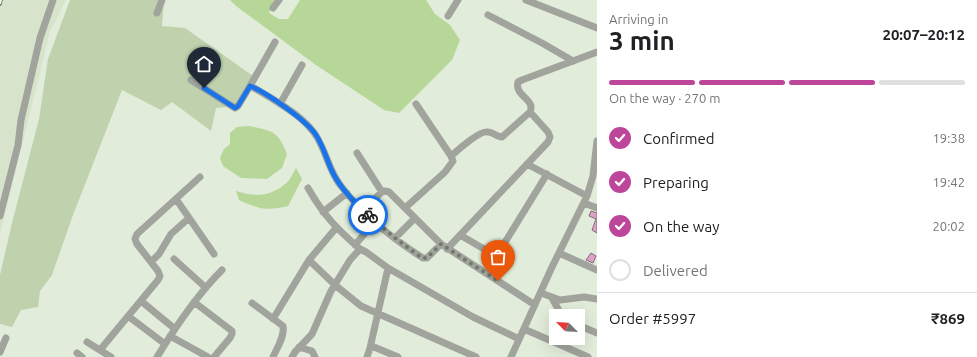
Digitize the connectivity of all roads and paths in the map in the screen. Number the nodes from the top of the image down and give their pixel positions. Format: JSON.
{"nodes":[{"id":1,"x":53,"y":0,"type":"edge"},
{"id":2,"x":162,"y":0,"type":"edge"},
{"id":3,"x":279,"y":0,"type":"edge"},
{"id":4,"x":458,"y":0,"type":"edge"},
{"id":5,"x":526,"y":0,"type":"edge"},
{"id":6,"x":273,"y":8,"type":"dead end"},
{"id":7,"x":157,"y":13,"type":"dead end"},
{"id":8,"x":488,"y":15,"type":"dead end"},
{"id":9,"x":448,"y":16,"type":"dead end"},
{"id":10,"x":597,"y":28,"type":"edge"},
{"id":11,"x":275,"y":42,"type":"dead end"},
{"id":12,"x":597,"y":52,"type":"edge"},
{"id":13,"x":574,"y":61,"type":"junction"},
{"id":14,"x":302,"y":65,"type":"dead end"},
{"id":15,"x":191,"y":80,"type":"dead end"},
{"id":16,"x":250,"y":86,"type":"junction"},
{"id":17,"x":280,"y":104,"type":"junction"},
{"id":18,"x":416,"y":104,"type":"dead end"},
{"id":19,"x":530,"y":112,"type":"junction"},
{"id":20,"x":597,"y":142,"type":"edge"},
{"id":21,"x":357,"y":153,"type":"dead end"},
{"id":22,"x":451,"y":156,"type":"junction"},
{"id":23,"x":527,"y":164,"type":"junction"},
{"id":24,"x":547,"y":174,"type":"junction"},
{"id":25,"x":200,"y":177,"type":"dead end"},
{"id":26,"x":308,"y":188,"type":"dead end"},
{"id":27,"x":382,"y":192,"type":"junction"},
{"id":28,"x":347,"y":193,"type":"junction"},
{"id":29,"x":176,"y":199,"type":"junction"},
{"id":30,"x":585,"y":199,"type":"junction"},
{"id":31,"x":405,"y":208,"type":"junction"},
{"id":32,"x":597,"y":208,"type":"edge"},
{"id":33,"x":362,"y":210,"type":"junction"},
{"id":34,"x":322,"y":212,"type":"junction"},
{"id":35,"x":0,"y":216,"type":"edge"},
{"id":36,"x":189,"y":218,"type":"junction"},
{"id":37,"x":415,"y":218,"type":"junction"},
{"id":38,"x":375,"y":221,"type":"junction"},
{"id":39,"x":336,"y":228,"type":"junction"},
{"id":40,"x":460,"y":235,"type":"junction"},
{"id":41,"x":395,"y":238,"type":"junction"},
{"id":42,"x":441,"y":244,"type":"junction"},
{"id":43,"x":358,"y":247,"type":"junction"},
{"id":44,"x":448,"y":249,"type":"junction"},
{"id":45,"x":559,"y":253,"type":"junction"},
{"id":46,"x":214,"y":254,"type":"dead end"},
{"id":47,"x":174,"y":259,"type":"dead end"},
{"id":48,"x":309,"y":260,"type":"junction"},
{"id":49,"x":151,"y":262,"type":"junction"},
{"id":50,"x":388,"y":268,"type":"junction"},
{"id":51,"x":222,"y":270,"type":"dead end"},
{"id":52,"x":597,"y":270,"type":"edge"},
{"id":53,"x":335,"y":285,"type":"junction"},
{"id":54,"x":205,"y":287,"type":"junction"},
{"id":55,"x":541,"y":293,"type":"junction"},
{"id":56,"x":552,"y":298,"type":"junction"},
{"id":57,"x":141,"y":300,"type":"junction"},
{"id":58,"x":597,"y":300,"type":"edge"},
{"id":59,"x":194,"y":302,"type":"junction"},
{"id":60,"x":252,"y":303,"type":"dead end"},
{"id":61,"x":536,"y":306,"type":"junction"},
{"id":62,"x":558,"y":309,"type":"edge"},
{"id":63,"x":377,"y":313,"type":"junction"},
{"id":64,"x":128,"y":316,"type":"junction"},
{"id":65,"x":273,"y":319,"type":"junction"},
{"id":66,"x":585,"y":328,"type":"edge"},
{"id":67,"x":175,"y":329,"type":"junction"},
{"id":68,"x":524,"y":329,"type":"junction"},
{"id":69,"x":597,"y":333,"type":"edge"},
{"id":70,"x":170,"y":336,"type":"junction"},
{"id":71,"x":6,"y":338,"type":"dead end"},
{"id":72,"x":519,"y":339,"type":"junction"},
{"id":73,"x":87,"y":342,"type":"dead end"},
{"id":74,"x":165,"y":344,"type":"junction"},
{"id":75,"x":299,"y":347,"type":"junction"},
{"id":76,"x":370,"y":348,"type":"junction"},
{"id":77,"x":100,"y":350,"type":"junction"},
{"id":78,"x":0,"y":352,"type":"edge"},
{"id":79,"x":111,"y":357,"type":"edge"},
{"id":80,"x":157,"y":357,"type":"edge"},
{"id":81,"x":208,"y":357,"type":"edge"},
{"id":82,"x":214,"y":357,"type":"edge"},
{"id":83,"x":273,"y":357,"type":"edge"},
{"id":84,"x":292,"y":357,"type":"edge"},
{"id":85,"x":315,"y":357,"type":"edge"},
{"id":86,"x":367,"y":357,"type":"edge"},
{"id":87,"x":398,"y":357,"type":"edge"},
{"id":88,"x":476,"y":357,"type":"edge"},
{"id":89,"x":512,"y":357,"type":"edge"},
{"id":90,"x":588,"y":357,"type":"edge"}],
"edges":[{"from":1,"to":35,"type":"street"},
{"from":2,"to":7,"type":"street"},
{"from":3,"to":6,"type":"street"},
{"from":4,"to":9,"type":"street"},
{"from":5,"to":10,"type":"street"},
{"from":8,"to":13,"type":"street"},
{"from":11,"to":16,"type":"street"},
{"from":12,"to":13,"type":"street"},
{"from":13,"to":19,"type":"street"},
{"from":14,"to":17,"type":"street"},
{"from":15,"to":16,"type":"street"},
{"from":16,"to":17,"type":"street"},
{"from":17,"to":28,"type":"street"},
{"from":18,"to":22,"type":"street"},
{"from":19,"to":22,"type":"street"},
{"from":19,"to":23,"type":"street"},
{"from":20,"to":30,"type":"street"},
{"from":21,"to":27,"type":"street"},
{"from":22,"to":31,"type":"street"},
{"from":23,"to":24,"type":"street"},
{"from":23,"to":40,"type":"street"},
{"from":24,"to":30,"type":"street"},
{"from":24,"to":40,"type":"street"},
{"from":25,"to":29,"type":"street"},
{"from":26,"to":34,"type":"street"},
{"from":27,"to":31,"type":"street"},
{"from":27,"to":33,"type":"street"},
{"from":28,"to":33,"type":"street"},
{"from":28,"to":34,"type":"street"},
{"from":29,"to":36,"type":"street"},
{"from":29,"to":49,"type":"street"},
{"from":30,"to":32,"type":"street"},
{"from":30,"to":45,"type":"street"},
{"from":31,"to":37,"type":"street"},
{"from":33,"to":38,"type":"street"},
{"from":34,"to":39,"type":"street"},
{"from":36,"to":46,"type":"street"},
{"from":36,"to":49,"type":"street"},
{"from":37,"to":41,"type":"street"},
{"from":37,"to":42,"type":"street"},
{"from":38,"to":41,"type":"street"},
{"from":38,"to":43,"type":"street"},
{"from":39,"to":43,"type":"street"},
{"from":39,"to":48,"type":"street"},
{"from":40,"to":44,"type":"street"},
{"from":41,"to":42,"type":"street"},
{"from":42,"to":44,"type":"street"},
{"from":43,"to":50,"type":"street"},
{"from":43,"to":53,"type":"street"},
{"from":44,"to":61,"type":"street"},
{"from":45,"to":52,"type":"street"},
{"from":45,"to":55,"type":"street"},
{"from":47,"to":54,"type":"street"},
{"from":48,"to":53,"type":"street"},
{"from":48,"to":65,"type":"street"},
{"from":49,"to":57,"type":"street"},
{"from":50,"to":63,"type":"street"},
{"from":50,"to":72,"type":"street"},
{"from":51,"to":54,"type":"street"},
{"from":53,"to":63,"type":"street"},
{"from":53,"to":75,"type":"street"},
{"from":54,"to":59,"type":"street"},
{"from":55,"to":56,"type":"street"},
{"from":55,"to":61,"type":"street"},
{"from":56,"to":58,"type":"street"},
{"from":56,"to":62,"type":"street"},
{"from":57,"to":64,"type":"street"},
{"from":57,"to":67,"type":"street"},
{"from":59,"to":67,"type":"street"},
{"from":59,"to":82,"type":"street"},
{"from":60,"to":65,"type":"street"},
{"from":61,"to":68,"type":"street"},
{"from":63,"to":76,"type":"street"},
{"from":63,"to":88,"type":"street"},
{"from":64,"to":74,"type":"street"},
{"from":64,"to":77,"type":"street"},
{"from":65,"to":83,"type":"street"},
{"from":66,"to":69,"type":"street"},
{"from":67,"to":70,"type":"street"},
{"from":68,"to":72,"type":"street"},
{"from":68,"to":90,"type":"street"},
{"from":70,"to":74,"type":"street"},
{"from":70,"to":81,"type":"street"},
{"from":71,"to":78,"type":"street"},
{"from":72,"to":89,"type":"street"},
{"from":73,"to":77,"type":"street"},
{"from":74,"to":80,"type":"street"},
{"from":75,"to":84,"type":"street"},
{"from":75,"to":85,"type":"street"},
{"from":76,"to":86,"type":"street"},
{"from":76,"to":87,"type":"street"},
{"from":77,"to":79,"type":"street"}]}
